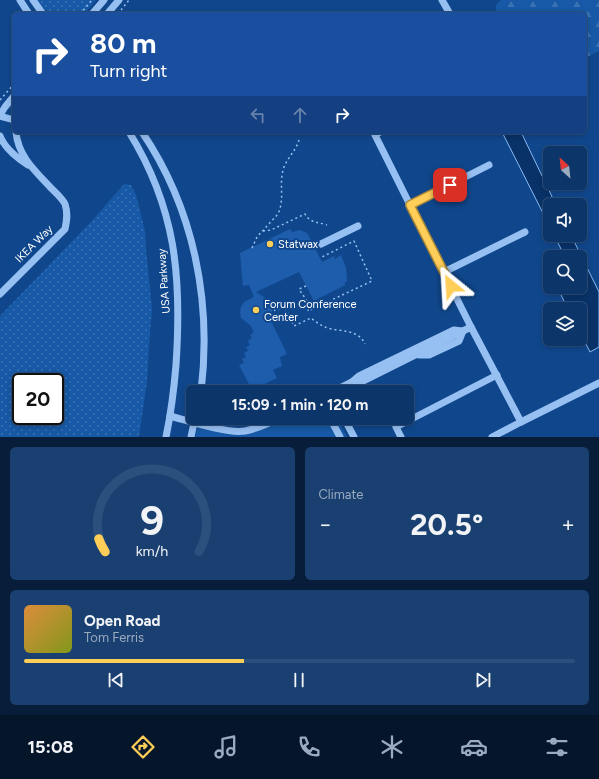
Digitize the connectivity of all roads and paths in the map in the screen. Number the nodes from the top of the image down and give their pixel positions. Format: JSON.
{"nodes":[{"id":1,"x":20,"y":0,"type":"edge"},
{"id":2,"x":33,"y":0,"type":"edge"},
{"id":3,"x":92,"y":0,"type":"edge"},
{"id":4,"x":104,"y":0,"type":"edge"},
{"id":5,"x":119,"y":0,"type":"edge"},
{"id":6,"x":129,"y":0,"type":"edge"},
{"id":7,"x":442,"y":0,"type":"edge"},
{"id":8,"x":28,"y":12,"type":"edge"},
{"id":9,"x":42,"y":12,"type":"edge"},
{"id":10,"x":82,"y":12,"type":"edge"},
{"id":11,"x":94,"y":12,"type":"edge"},
{"id":12,"x":109,"y":12,"type":"edge"},
{"id":13,"x":120,"y":12,"type":"edge"},
{"id":14,"x":449,"y":12,"type":"edge"},
{"id":15,"x":12,"y":98,"type":"edge"},
{"id":16,"x":0,"y":116,"type":"edge"},
{"id":17,"x":12,"y":119,"type":"edge"},
{"id":18,"x":16,"y":134,"type":"edge"},
{"id":19,"x":130,"y":134,"type":"edge"},
{"id":20,"x":143,"y":134,"type":"edge"},
{"id":21,"x":377,"y":134,"type":"edge"},
{"id":22,"x":0,"y":136,"type":"edge"},
{"id":23,"x":299,"y":140,"type":"dead end"},
{"id":24,"x":489,"y":165,"type":"dead end"},
{"id":25,"x":32,"y":168,"type":"junction"},
{"id":26,"x":410,"y":205,"type":"junction"},
{"id":27,"x":327,"y":225,"type":"dead end"},
{"id":28,"x":358,"y":226,"type":"dead end"},
{"id":29,"x":263,"y":231,"type":"junction"},
{"id":30,"x":525,"y":232,"type":"dead end"},
{"id":31,"x":321,"y":244,"type":"dead end"},
{"id":32,"x":252,"y":248,"type":"dead end"},
{"id":33,"x":320,"y":258,"type":"dead end"},
{"id":34,"x":444,"y":272,"type":"junction"},
{"id":35,"x":306,"y":286,"type":"dead end"},
{"id":36,"x":0,"y":294,"type":"edge"},
{"id":37,"x":270,"y":301,"type":"dead end"},
{"id":38,"x":471,"y":327,"type":"junction"},
{"id":39,"x":463,"y":331,"type":"junction"},
{"id":40,"x":365,"y":344,"type":"dead end"},
{"id":41,"x":424,"y":347,"type":"junction"},
{"id":42,"x":416,"y":355,"type":"junction"},
{"id":43,"x":497,"y":375,"type":"junction"},
{"id":44,"x":352,"y":382,"type":"junction"},
{"id":45,"x":599,"y":383,"type":"edge"},
{"id":46,"x":202,"y":385,"type":"edge"},
{"id":47,"x":346,"y":385,"type":"edge"},
{"id":48,"x":170,"y":416,"type":"junction"},
{"id":49,"x":186,"y":419,"type":"edge"},
{"id":50,"x":522,"y":422,"type":"junction"},
{"id":51,"x":194,"y":425,"type":"edge"},
{"id":52,"x":212,"y":425,"type":"edge"},
{"id":53,"x":265,"y":425,"type":"edge"},
{"id":54,"x":334,"y":425,"type":"edge"},
{"id":55,"x":348,"y":425,"type":"edge"},
{"id":56,"x":166,"y":437,"type":"edge"},
{"id":57,"x":191,"y":437,"type":"edge"},
{"id":58,"x":340,"y":437,"type":"edge"},
{"id":59,"x":354,"y":437,"type":"edge"},
{"id":60,"x":401,"y":437,"type":"edge"},
{"id":61,"x":492,"y":437,"type":"edge"}],
"edges":[{"from":1,"to":8,"type":"street"},
{"from":2,"to":9,"type":"street"},
{"from":3,"to":10,"type":"path"},
{"from":4,"to":11,"type":"street"},
{"from":5,"to":12,"type":"street"},
{"from":6,"to":13,"type":"path"},
{"from":7,"to":14,"type":"street"},
{"from":15,"to":16,"type":"street"},
{"from":16,"to":17,"type":"street"},
{"from":18,"to":25,"type":"street","name":"IKEA Way"},
{"from":19,"to":48,"type":"street","name":"USA Parkway"},
{"from":20,"to":46,"type":"street"},
{"from":21,"to":26,"type":"street"},
{"from":22,"to":25,"type":"street","name":"IKEA Way"},
{"from":23,"to":29,"type":"path"},
{"from":24,"to":26,"type":"street"},
{"from":25,"to":36,"type":"street","name":"IKEA Way"},
{"from":26,"to":34,"type":"street"},
{"from":27,"to":29,"type":"path"},
{"from":28,"to":31,"type":"street"},
{"from":29,"to":32,"type":"path"},
{"from":30,"to":34,"type":"street"},
{"from":33,"to":35,"type":"path"},
{"from":34,"to":38,"type":"street"},
{"from":37,"to":40,"type":"path"},
{"from":38,"to":39,"type":"street"},
{"from":38,"to":43,"type":"street"},
{"from":39,"to":41,"type":"street"},
{"from":39,"to":42,"type":"street"},
{"from":41,"to":42,"type":"street"},
{"from":41,"to":44,"type":"street"},
{"from":42,"to":44,"type":"street"},
{"from":43,"to":50,"type":"street"},
{"from":43,"to":60,"type":"street"},
{"from":44,"to":47,"type":"street"},
{"from":45,"to":50,"type":"street"},
{"from":48,"to":49,"type":"street"},
{"from":48,"to":56,"type":"street","name":"USA Parkway"},
{"from":50,"to":61,"type":"street"},
{"from":51,"to":57,"type":"street"},
{"from":52,"to":53,"type":"street"},
{"from":54,"to":58,"type":"street"},
{"from":55,"to":59,"type":"street"}]}
